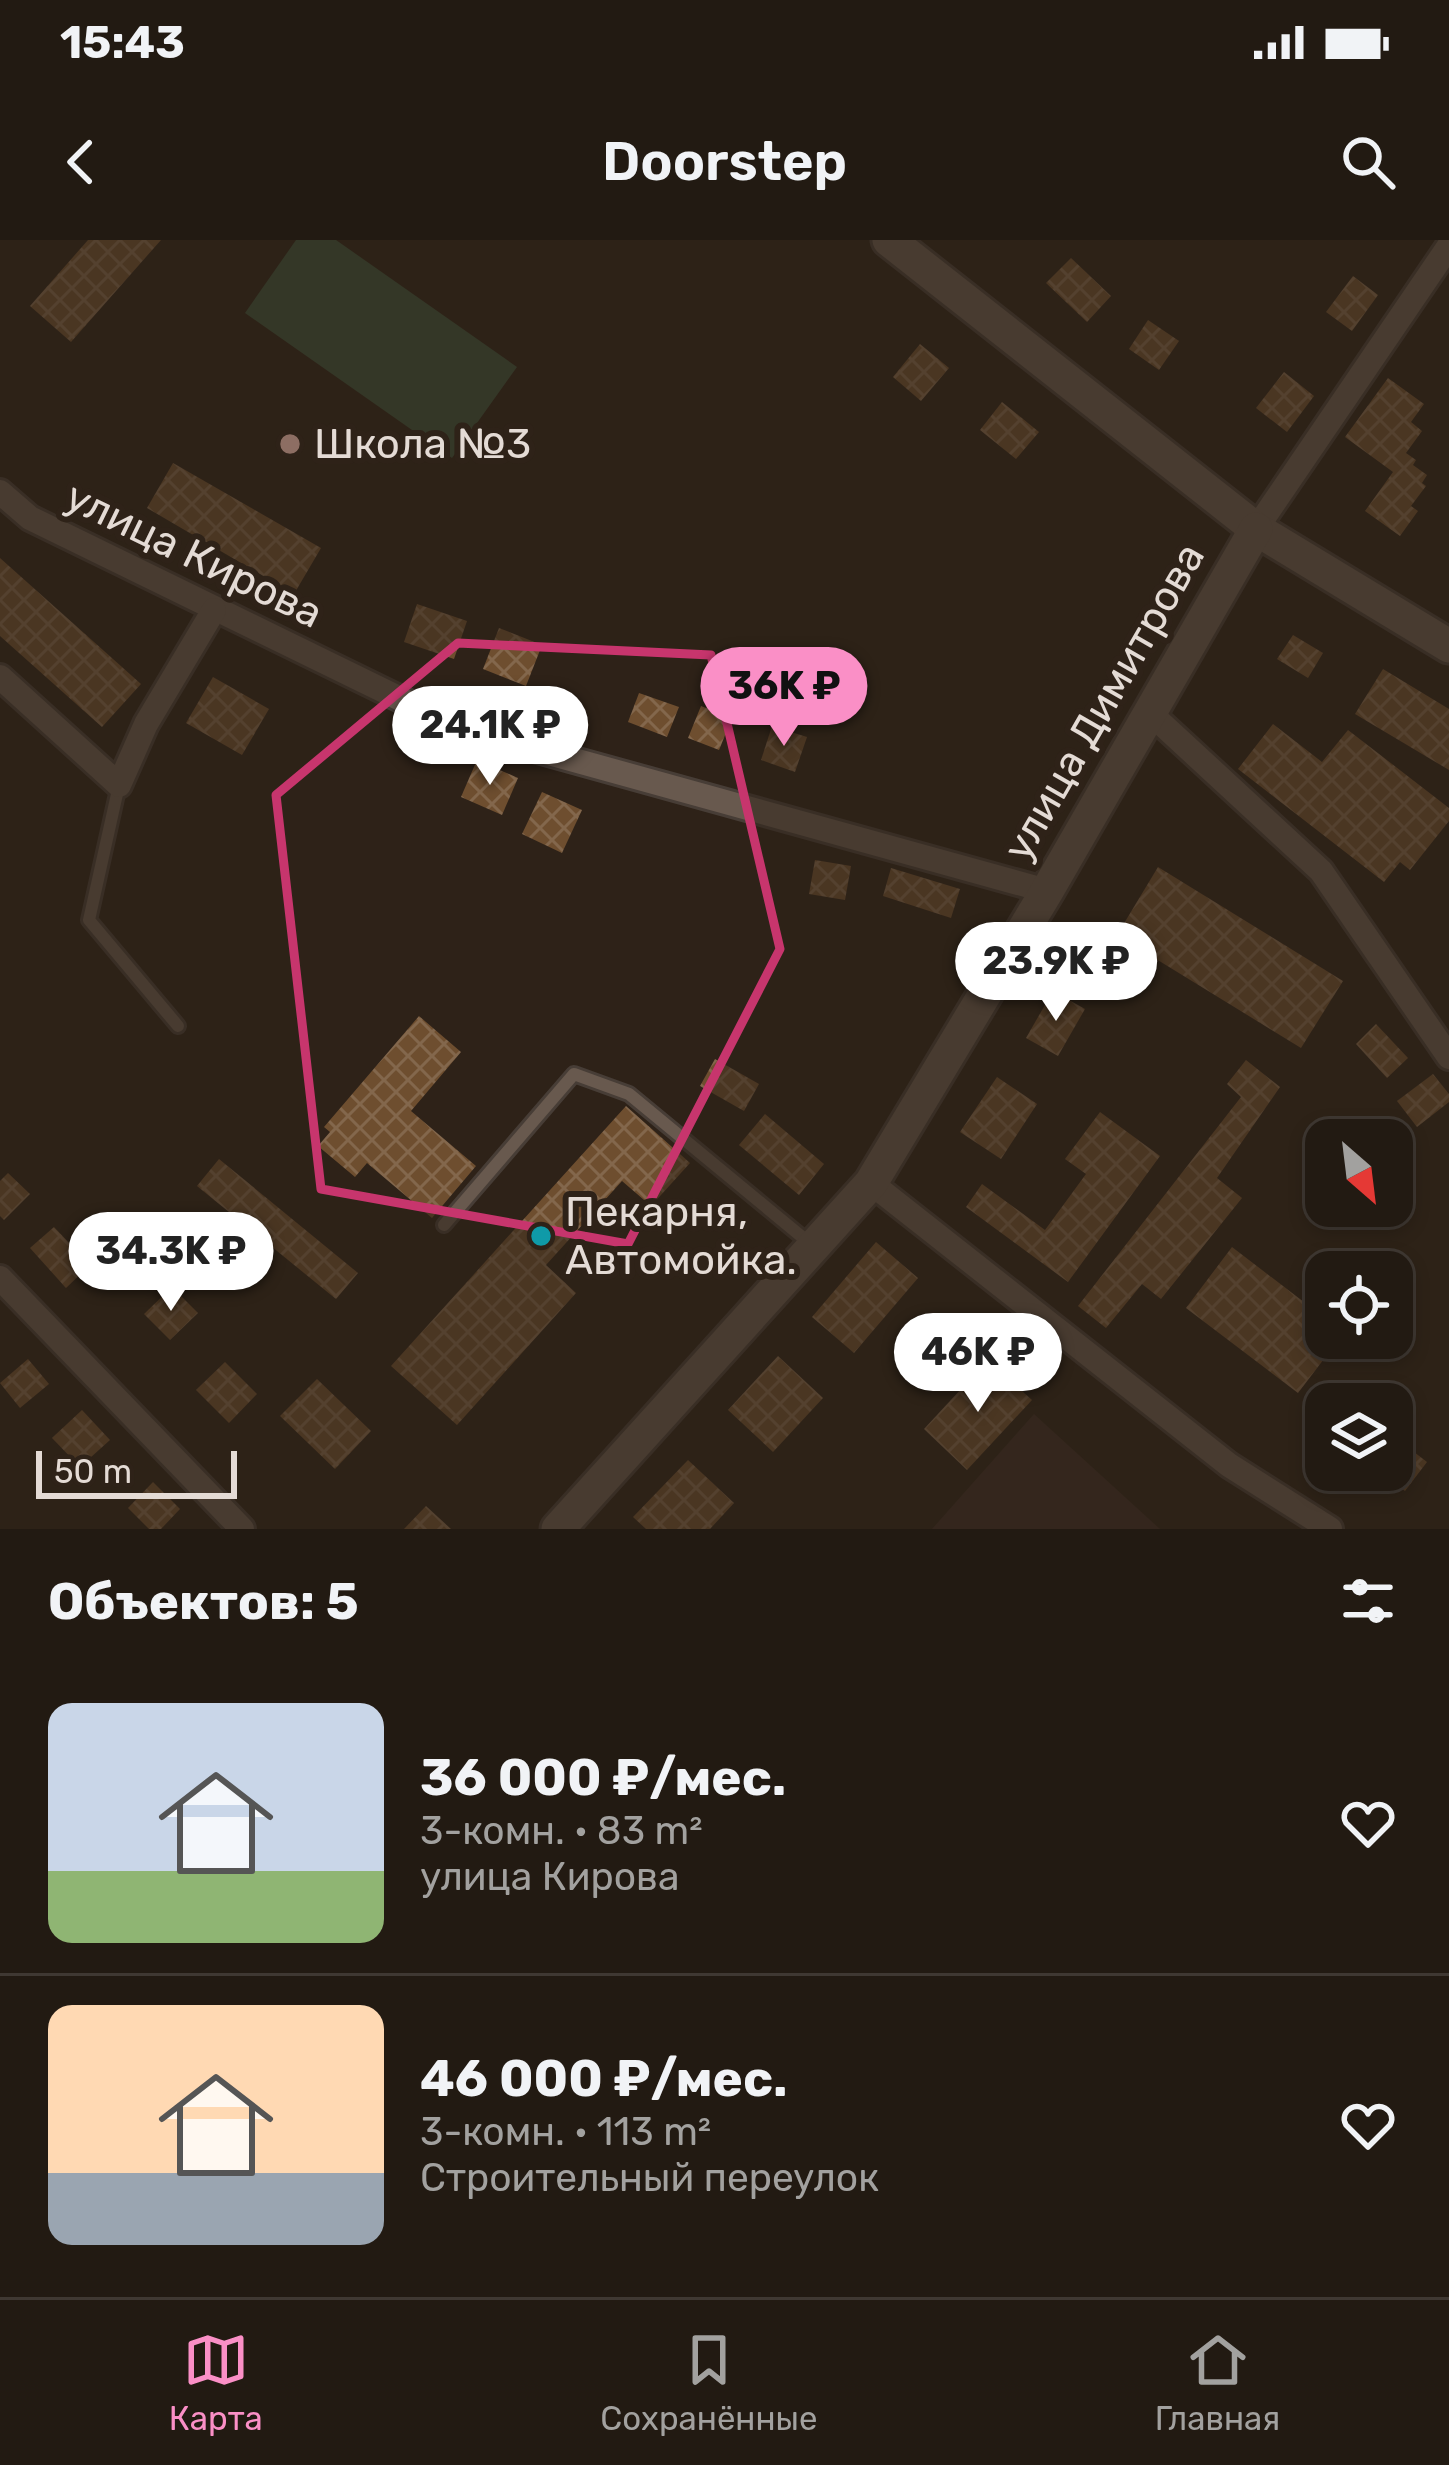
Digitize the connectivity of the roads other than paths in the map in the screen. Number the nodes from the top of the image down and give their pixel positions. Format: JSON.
{"nodes":[{"id":1,"x":889,"y":240,"type":"edge"},
{"id":2,"x":1449,"y":246,"type":"edge"},
{"id":3,"x":0,"y":492,"type":"edge"},
{"id":4,"x":1256,"y":529,"type":"junction"},
{"id":5,"x":214,"y":610,"type":"junction"},
{"id":6,"x":1449,"y":646,"type":"edge"},
{"id":7,"x":0,"y":677,"type":"edge"},
{"id":8,"x":1150,"y":713,"type":"junction"},
{"id":9,"x":119,"y":785,"type":"junction"},
{"id":10,"x":1047,"y":891,"type":"junction"},
{"id":11,"x":178,"y":1026,"type":"dead end"},
{"id":12,"x":1449,"y":1057,"type":"edge"},
{"id":13,"x":871,"y":1183,"type":"junction"},
{"id":14,"x":444,"y":1225,"type":"dead end"},
{"id":15,"x":814,"y":1247,"type":"junction"},
{"id":16,"x":0,"y":1279,"type":"edge"},
{"id":17,"x":242,"y":1529,"type":"edge"},
{"id":18,"x":558,"y":1529,"type":"edge"},
{"id":19,"x":1330,"y":1529,"type":"edge"}],
"edges":[{"from":1,"to":4,"type":"street"},
{"from":2,"to":4,"type":"street","name":"улица Димитрова"},
{"from":3,"to":5,"type":"street","name":"улица Кирова"},
{"from":4,"to":6,"type":"street"},
{"from":4,"to":8,"type":"street","name":"улица Димитрова"},
{"from":5,"to":9,"type":"street"},
{"from":5,"to":10,"type":"street","name":"улица Кирова"},
{"from":7,"to":9,"type":"street"},
{"from":8,"to":10,"type":"street","name":"улица Димитрова"},
{"from":8,"to":12,"type":"street"},
{"from":9,"to":11,"type":"lane"},
{"from":10,"to":13,"type":"street","name":"улица Димитрова"},
{"from":13,"to":15,"type":"street","name":"улица Димитрова"},
{"from":13,"to":19,"type":"street"},
{"from":14,"to":15,"type":"lane"},
{"from":15,"to":18,"type":"street","name":"улица Димитрова"},
{"from":16,"to":17,"type":"street"}]}
